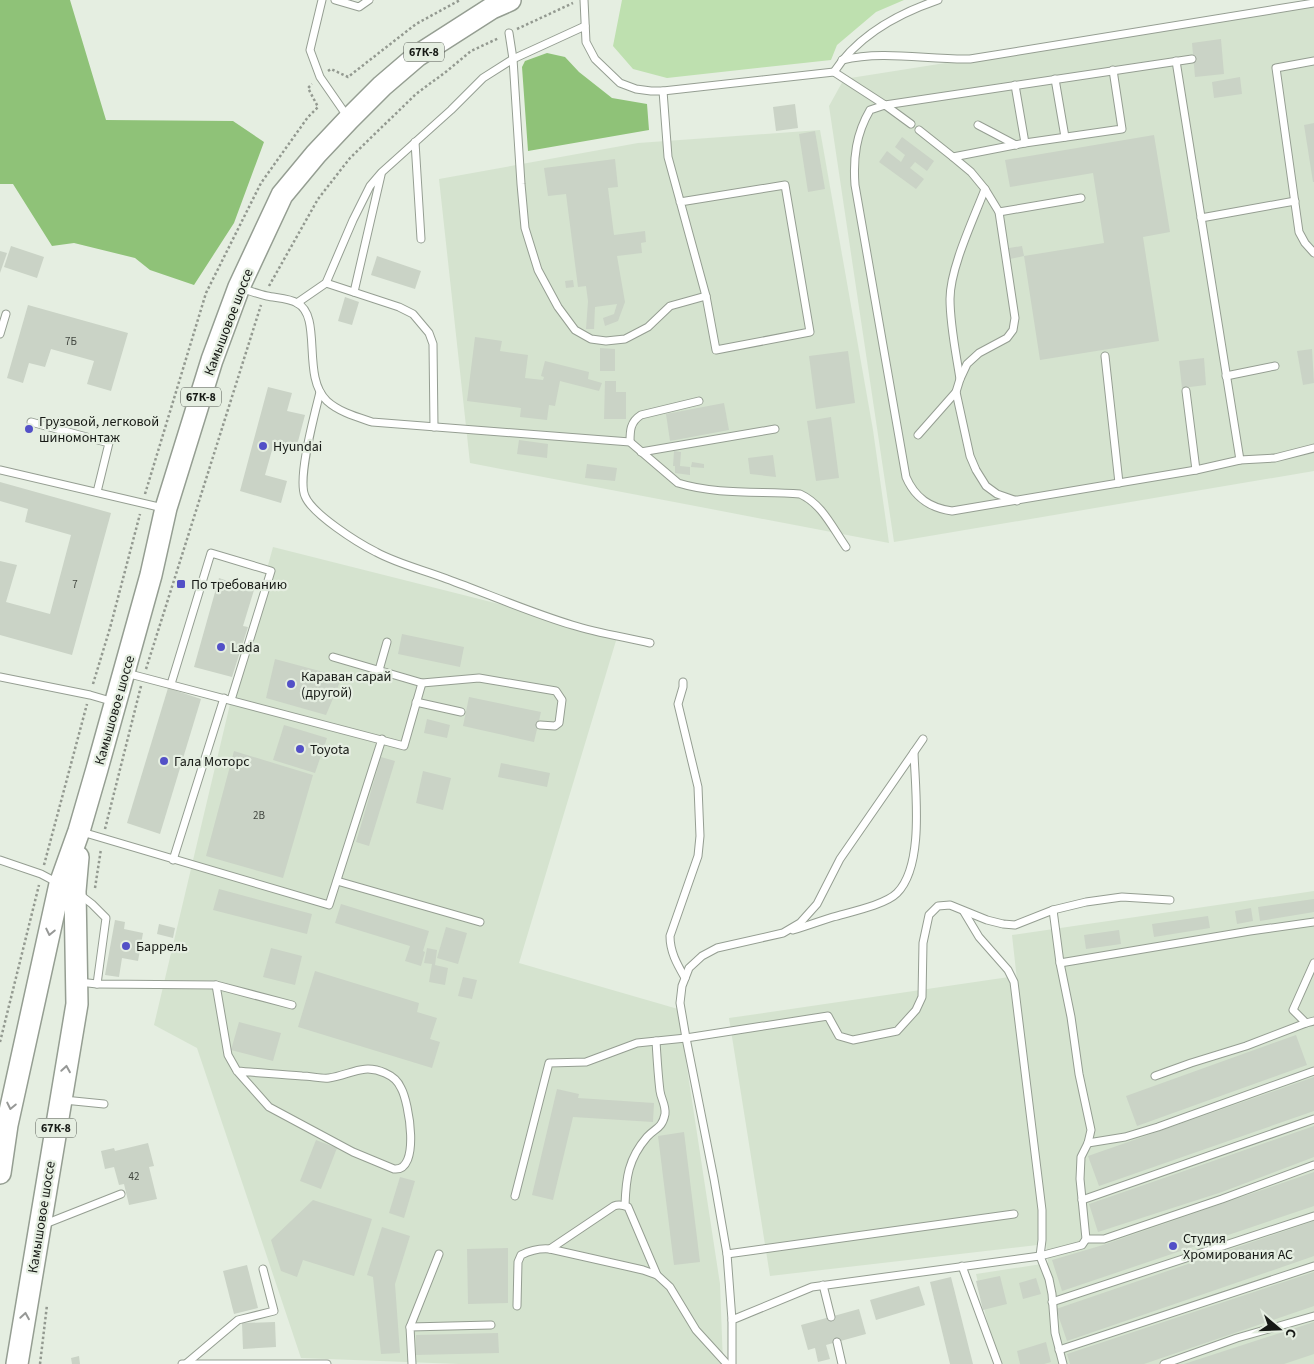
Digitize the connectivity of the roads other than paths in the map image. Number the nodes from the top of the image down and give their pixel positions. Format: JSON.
{"nodes":[{"id":1,"x":322,"y":0,"type":"edge"},
{"id":2,"x":335,"y":0,"type":"edge"},
{"id":3,"x":369,"y":0,"type":"edge"},
{"id":4,"x":510,"y":0,"type":"edge"},
{"id":5,"x":584,"y":0,"type":"edge"},
{"id":6,"x":938,"y":0,"type":"edge"},
{"id":7,"x":1314,"y":2,"type":"edge"},
{"id":8,"x":585,"y":26,"type":"junction"},
{"id":9,"x":509,"y":33,"type":"road end"},
{"id":10,"x":513,"y":58,"type":"junction"},
{"id":11,"x":1192,"y":59,"type":"dead end"},
{"id":12,"x":842,"y":60,"type":"junction"},
{"id":13,"x":1176,"y":61,"type":"junction"},
{"id":14,"x":1314,"y":61,"type":"edge"},
{"id":15,"x":1112,"y":70,"type":"junction"},
{"id":16,"x":834,"y":72,"type":"junction"},
{"id":17,"x":1055,"y":79,"type":"junction"},
{"id":18,"x":1016,"y":85,"type":"junction"},
{"id":19,"x":663,"y":91,"type":"junction"},
{"id":20,"x":885,"y":105,"type":"junction"},
{"id":21,"x":348,"y":119,"type":"junction"},
{"id":22,"x":911,"y":124,"type":"dead end"},
{"id":23,"x":978,"y":125,"type":"dead end"},
{"id":24,"x":919,"y":130,"type":"dead end"},
{"id":25,"x":1065,"y":137,"type":"junction"},
{"id":26,"x":415,"y":142,"type":"junction"},
{"id":27,"x":1025,"y":143,"type":"junction"},
{"id":28,"x":1016,"y":145,"type":"junction"},
{"id":29,"x":953,"y":157,"type":"junction"},
{"id":30,"x":382,"y":172,"type":"junction"},
{"id":31,"x":985,"y":189,"type":"junction"},
{"id":32,"x":1081,"y":198,"type":"dead end"},
{"id":33,"x":1295,"y":201,"type":"junction"},
{"id":34,"x":680,"y":202,"type":"junction"},
{"id":35,"x":999,"y":212,"type":"junction"},
{"id":36,"x":1201,"y":218,"type":"junction"},
{"id":37,"x":421,"y":239,"type":"dead end"},
{"id":38,"x":1314,"y":253,"type":"edge"},
{"id":39,"x":326,"y":283,"type":"junction"},
{"id":40,"x":239,"y":287,"type":"junction"},
{"id":41,"x":354,"y":292,"type":"junction"},
{"id":42,"x":706,"y":296,"type":"junction"},
{"id":43,"x":297,"y":303,"type":"junction"},
{"id":44,"x":6,"y":314,"type":"dead end"},
{"id":45,"x":0,"y":334,"type":"edge"},
{"id":46,"x":1105,"y":356,"type":"dead end"},
{"id":47,"x":1275,"y":366,"type":"dead end"},
{"id":48,"x":1226,"y":376,"type":"junction"},
{"id":49,"x":960,"y":379,"type":"junction"},
{"id":50,"x":1186,"y":391,"type":"dead end"},
{"id":51,"x":320,"y":392,"type":"junction"},
{"id":52,"x":956,"y":392,"type":"junction"},
{"id":53,"x":699,"y":401,"type":"dead end"},
{"id":54,"x":31,"y":422,"type":"dead end"},
{"id":55,"x":434,"y":427,"type":"junction"},
{"id":56,"x":775,"y":428,"type":"dead end"},
{"id":57,"x":918,"y":435,"type":"dead end"},
{"id":58,"x":630,"y":442,"type":"junction"},
{"id":59,"x":1314,"y":448,"type":"edge"},
{"id":60,"x":641,"y":452,"type":"junction"},
{"id":61,"x":1240,"y":460,"type":"junction"},
{"id":62,"x":0,"y":470,"type":"edge"},
{"id":63,"x":1196,"y":470,"type":"junction"},
{"id":64,"x":1119,"y":483,"type":"junction"},
{"id":65,"x":97,"y":492,"type":"junction"},
{"id":66,"x":1017,"y":501,"type":"junction"},
{"id":67,"x":166,"y":508,"type":"junction"},
{"id":68,"x":846,"y":547,"type":"dead end"},
{"id":69,"x":387,"y":642,"type":"dead end"},
{"id":70,"x":650,"y":643,"type":"dead end"},
{"id":71,"x":333,"y":657,"type":"dead end"},
{"id":72,"x":379,"y":670,"type":"junction"},
{"id":73,"x":124,"y":672,"type":"junction"},
{"id":74,"x":0,"y":677,"type":"edge"},
{"id":75,"x":682,"y":682,"type":"dead end"},
{"id":76,"x":422,"y":683,"type":"junction"},
{"id":77,"x":171,"y":684,"type":"junction"},
{"id":78,"x":228,"y":699,"type":"junction"},
{"id":79,"x":416,"y":702,"type":"junction"},
{"id":80,"x":115,"y":703,"type":"junction"},
{"id":81,"x":461,"y":712,"type":"dead end"},
{"id":82,"x":540,"y":725,"type":"dead end"},
{"id":83,"x":382,"y":739,"type":"junction"},
{"id":84,"x":923,"y":739,"type":"dead end"},
{"id":85,"x":914,"y":752,"type":"junction"},
{"id":86,"x":79,"y":831,"type":"junction"},
{"id":87,"x":0,"y":860,"type":"edge"},
{"id":88,"x":173,"y":860,"type":"junction"},
{"id":89,"x":337,"y":881,"type":"junction"},
{"id":90,"x":68,"y":888,"type":"junction"},
{"id":91,"x":1170,"y":900,"type":"dead end"},
{"id":92,"x":1053,"y":910,"type":"junction"},
{"id":93,"x":964,"y":912,"type":"junction"},
{"id":94,"x":480,"y":922,"type":"dead end"},
{"id":95,"x":1314,"y":922,"type":"edge"},
{"id":96,"x":783,"y":933,"type":"junction"},
{"id":97,"x":1060,"y":963,"type":"junction"},
{"id":98,"x":1314,"y":963,"type":"edge"},
{"id":99,"x":685,"y":978,"type":"junction"},
{"id":100,"x":76,"y":981,"type":"junction"},
{"id":101,"x":97,"y":984,"type":"junction"},
{"id":102,"x":216,"y":985,"type":"junction"},
{"id":103,"x":292,"y":1005,"type":"dead end"},
{"id":104,"x":1310,"y":1022,"type":"edge"},
{"id":105,"x":686,"y":1038,"type":"junction"},
{"id":106,"x":656,"y":1041,"type":"junction"},
{"id":107,"x":1314,"y":1070,"type":"edge"},
{"id":108,"x":237,"y":1071,"type":"junction"},
{"id":109,"x":1155,"y":1076,"type":"dead end"},
{"id":110,"x":61,"y":1100,"type":"junction"},
{"id":111,"x":104,"y":1104,"type":"dead end"},
{"id":112,"x":1314,"y":1119,"type":"edge"},
{"id":113,"x":1088,"y":1143,"type":"junction"},
{"id":114,"x":1314,"y":1165,"type":"edge"},
{"id":115,"x":0,"y":1173,"type":"edge"},
{"id":116,"x":121,"y":1194,"type":"dead end"},
{"id":117,"x":515,"y":1196,"type":"dead end"},
{"id":118,"x":1082,"y":1200,"type":"junction"},
{"id":119,"x":625,"y":1205,"type":"junction"},
{"id":120,"x":1014,"y":1214,"type":"dead end"},
{"id":121,"x":1314,"y":1216,"type":"edge"},
{"id":122,"x":40,"y":1226,"type":"junction"},
{"id":123,"x":1086,"y":1239,"type":"junction"},
{"id":124,"x":550,"y":1248,"type":"junction"},
{"id":125,"x":439,"y":1254,"type":"dead end"},
{"id":126,"x":727,"y":1254,"type":"junction"},
{"id":127,"x":1040,"y":1256,"type":"junction"},
{"id":128,"x":962,"y":1266,"type":"junction"},
{"id":129,"x":1314,"y":1266,"type":"edge"},
{"id":130,"x":263,"y":1269,"type":"dead end"},
{"id":131,"x":657,"y":1275,"type":"junction"},
{"id":132,"x":824,"y":1285,"type":"junction"},
{"id":133,"x":1052,"y":1302,"type":"junction"},
{"id":134,"x":517,"y":1306,"type":"dead end"},
{"id":135,"x":1314,"y":1316,"type":"edge"},
{"id":136,"x":831,"y":1317,"type":"dead end"},
{"id":137,"x":732,"y":1320,"type":"junction"},
{"id":138,"x":491,"y":1324,"type":"dead end"},
{"id":139,"x":410,"y":1327,"type":"junction"},
{"id":140,"x":837,"y":1342,"type":"dead end"},
{"id":141,"x":1059,"y":1350,"type":"junction"},
{"id":142,"x":289,"y":1363,"type":"edge"},
{"id":143,"x":17,"y":1364,"type":"edge"},
{"id":144,"x":184,"y":1364,"type":"edge"},
{"id":145,"x":327,"y":1364,"type":"edge"},
{"id":146,"x":412,"y":1364,"type":"edge"},
{"id":147,"x":727,"y":1364,"type":"edge"},
{"id":148,"x":732,"y":1364,"type":"edge"},
{"id":149,"x":842,"y":1364,"type":"edge"},
{"id":150,"x":998,"y":1364,"type":"edge"},
{"id":151,"x":1062,"y":1364,"type":"edge"},
{"id":152,"x":1164,"y":1364,"type":"edge"}],
"edges":[{"from":1,"to":21,"type":"lane"},
{"from":2,"to":3,"type":"lane"},
{"from":4,"to":21,"type":"main road","name":"Камышовое шоссе","number":"67К-8"},
{"from":5,"to":8,"type":"lane"},
{"from":6,"to":12,"type":"lane"},
{"from":7,"to":12,"type":"lane"},
{"from":8,"to":10,"type":"lane"},
{"from":8,"to":19,"type":"lane"},
{"from":9,"to":10,"type":"lane"},
{"from":10,"to":26,"type":"lane"},
{"from":10,"to":42,"type":"lane"},
{"from":11,"to":13,"type":"lane"},
{"from":12,"to":16,"type":"lane"},
{"from":13,"to":15,"type":"lane"},
{"from":13,"to":36,"type":"lane"},
{"from":14,"to":33,"type":"lane"},
{"from":15,"to":17,"type":"lane"},
{"from":15,"to":25,"type":"lane"},
{"from":16,"to":19,"type":"lane"},
{"from":16,"to":20,"type":"lane"},
{"from":17,"to":18,"type":"lane"},
{"from":17,"to":25,"type":"lane"},
{"from":18,"to":20,"type":"lane"},
{"from":18,"to":27,"type":"lane"},
{"from":19,"to":34,"type":"lane"},
{"from":20,"to":22,"type":"lane"},
{"from":20,"to":66,"type":"lane"},
{"from":21,"to":40,"type":"main road","name":"Камышовое шоссе","number":"67К-8"},
{"from":23,"to":28,"type":"lane"},
{"from":24,"to":29,"type":"lane"},
{"from":25,"to":27,"type":"lane"},
{"from":26,"to":30,"type":"lane"},
{"from":26,"to":37,"type":"lane"},
{"from":27,"to":28,"type":"lane"},
{"from":28,"to":29,"type":"lane"},
{"from":29,"to":31,"type":"lane"},
{"from":30,"to":39,"type":"lane"},
{"from":30,"to":41,"type":"lane"},
{"from":31,"to":35,"type":"lane"},
{"from":31,"to":49,"type":"lane"},
{"from":32,"to":35,"type":"lane"},
{"from":33,"to":36,"type":"lane"},
{"from":33,"to":38,"type":"lane"},
{"from":34,"to":42,"type":"lane"},
{"from":34,"to":42,"type":"lane"},
{"from":35,"to":49,"type":"lane"},
{"from":36,"to":48,"type":"lane"},
{"from":39,"to":41,"type":"lane"},
{"from":39,"to":43,"type":"lane"},
{"from":40,"to":43,"type":"lane"},
{"from":40,"to":67,"type":"main road","name":"Камышовое шоссе","number":"67К-8"},
{"from":41,"to":55,"type":"lane"},
{"from":43,"to":51,"type":"lane"},
{"from":44,"to":45,"type":"lane"},
{"from":46,"to":64,"type":"lane"},
{"from":47,"to":48,"type":"lane"},
{"from":48,"to":61,"type":"lane"},
{"from":49,"to":52,"type":"lane"},
{"from":50,"to":63,"type":"lane"},
{"from":51,"to":55,"type":"lane"},
{"from":51,"to":70,"type":"lane"},
{"from":52,"to":57,"type":"lane"},
{"from":52,"to":66,"type":"lane"},
{"from":53,"to":58,"type":"lane"},
{"from":54,"to":65,"type":"lane"},
{"from":55,"to":58,"type":"lane"},
{"from":56,"to":60,"type":"lane"},
{"from":58,"to":60,"type":"lane"},
{"from":59,"to":61,"type":"lane"},
{"from":60,"to":68,"type":"lane"},
{"from":61,"to":63,"type":"lane"},
{"from":62,"to":65,"type":"lane"},
{"from":63,"to":64,"type":"lane"},
{"from":64,"to":66,"type":"lane"},
{"from":65,"to":67,"type":"lane"},
{"from":67,"to":73,"type":"main road","name":"Камышовое шоссе","number":"67К-8"},
{"from":69,"to":72,"type":"lane"},
{"from":71,"to":72,"type":"lane"},
{"from":72,"to":76,"type":"lane"},
{"from":73,"to":77,"type":"lane"},
{"from":73,"to":80,"type":"main road","name":"Камышовое шоссе","number":"67К-8"},
{"from":74,"to":80,"type":"lane"},
{"from":75,"to":99,"type":"lane"},
{"from":76,"to":79,"type":"lane"},
{"from":76,"to":82,"type":"lane"},
{"from":77,"to":78,"type":"lane"},
{"from":77,"to":78,"type":"lane"},
{"from":78,"to":83,"type":"lane"},
{"from":78,"to":88,"type":"lane"},
{"from":79,"to":81,"type":"lane"},
{"from":79,"to":83,"type":"lane"},
{"from":80,"to":86,"type":"main road","name":"Камышовое шоссе","number":"67К-8"},
{"from":83,"to":89,"type":"lane"},
{"from":84,"to":85,"type":"lane"},
{"from":85,"to":96,"type":"lane"},
{"from":85,"to":96,"type":"lane"},
{"from":86,"to":88,"type":"lane"},
{"from":86,"to":90,"type":"main road","name":"Камышовое шоссе","number":"67К-8"},
{"from":87,"to":90,"type":"lane"},
{"from":88,"to":89,"type":"lane"},
{"from":89,"to":94,"type":"lane"},
{"from":90,"to":100,"type":"main road","name":"Камышовое шоссе","number":"67К-8"},
{"from":90,"to":101,"type":"lane"},
{"from":90,"to":115,"type":"main road","name":"Камышовое шоссе","number":"67К-8","one_way":true},
{"from":91,"to":92,"type":"lane"},
{"from":92,"to":93,"type":"lane"},
{"from":92,"to":97,"type":"lane"},
{"from":93,"to":105,"type":"lane"},
{"from":93,"to":127,"type":"lane"},
{"from":95,"to":97,"type":"lane"},
{"from":96,"to":99,"type":"lane"},
{"from":97,"to":113,"type":"lane"},
{"from":98,"to":104,"type":"lane"},
{"from":99,"to":105,"type":"lane"},
{"from":100,"to":101,"type":"lane"},
{"from":110,"to":100,"type":"main road","name":"Камышовое шоссе","number":"67К-8","one_way":true},
{"from":101,"to":102,"type":"lane"},
{"from":102,"to":103,"type":"lane"},
{"from":102,"to":108,"type":"lane"},
{"from":104,"to":109,"type":"lane"},
{"from":105,"to":106,"type":"lane"},
{"from":105,"to":126,"type":"lane"},
{"from":106,"to":117,"type":"lane"},
{"from":106,"to":119,"type":"lane"},
{"from":107,"to":113,"type":"lane"},
{"from":108,"to":108,"type":"lane"},
{"from":110,"to":111,"type":"lane"},
{"from":110,"to":122,"type":"main road","name":"Камышовое шоссе","number":"67К-8"},
{"from":112,"to":118,"type":"lane"},
{"from":113,"to":118,"type":"lane"},
{"from":114,"to":123,"type":"lane"},
{"from":116,"to":122,"type":"lane"},
{"from":118,"to":123,"type":"lane"},
{"from":119,"to":124,"type":"lane"},
{"from":119,"to":131,"type":"lane"},
{"from":120,"to":126,"type":"lane"},
{"from":121,"to":133,"type":"lane"},
{"from":143,"to":122,"type":"main road","name":"Камышовое шоссе","number":"67К-8","one_way":true},
{"from":123,"to":127,"type":"lane"},
{"from":124,"to":131,"type":"lane"},
{"from":124,"to":134,"type":"lane"},
{"from":125,"to":139,"type":"lane"},
{"from":126,"to":137,"type":"lane"},
{"from":127,"to":128,"type":"lane"},
{"from":127,"to":133,"type":"lane"},
{"from":128,"to":132,"type":"lane"},
{"from":128,"to":150,"type":"lane"},
{"from":129,"to":141,"type":"lane"},
{"from":130,"to":144,"type":"lane"},
{"from":131,"to":147,"type":"lane"},
{"from":132,"to":136,"type":"lane"},
{"from":132,"to":137,"type":"lane"},
{"from":133,"to":141,"type":"lane"},
{"from":135,"to":152,"type":"lane"},
{"from":137,"to":148,"type":"lane"},
{"from":138,"to":139,"type":"lane"},
{"from":139,"to":146,"type":"lane"},
{"from":140,"to":149,"type":"lane"},
{"from":141,"to":151,"type":"lane"},
{"from":142,"to":144,"type":"lane"},
{"from":142,"to":145,"type":"lane"}]}
